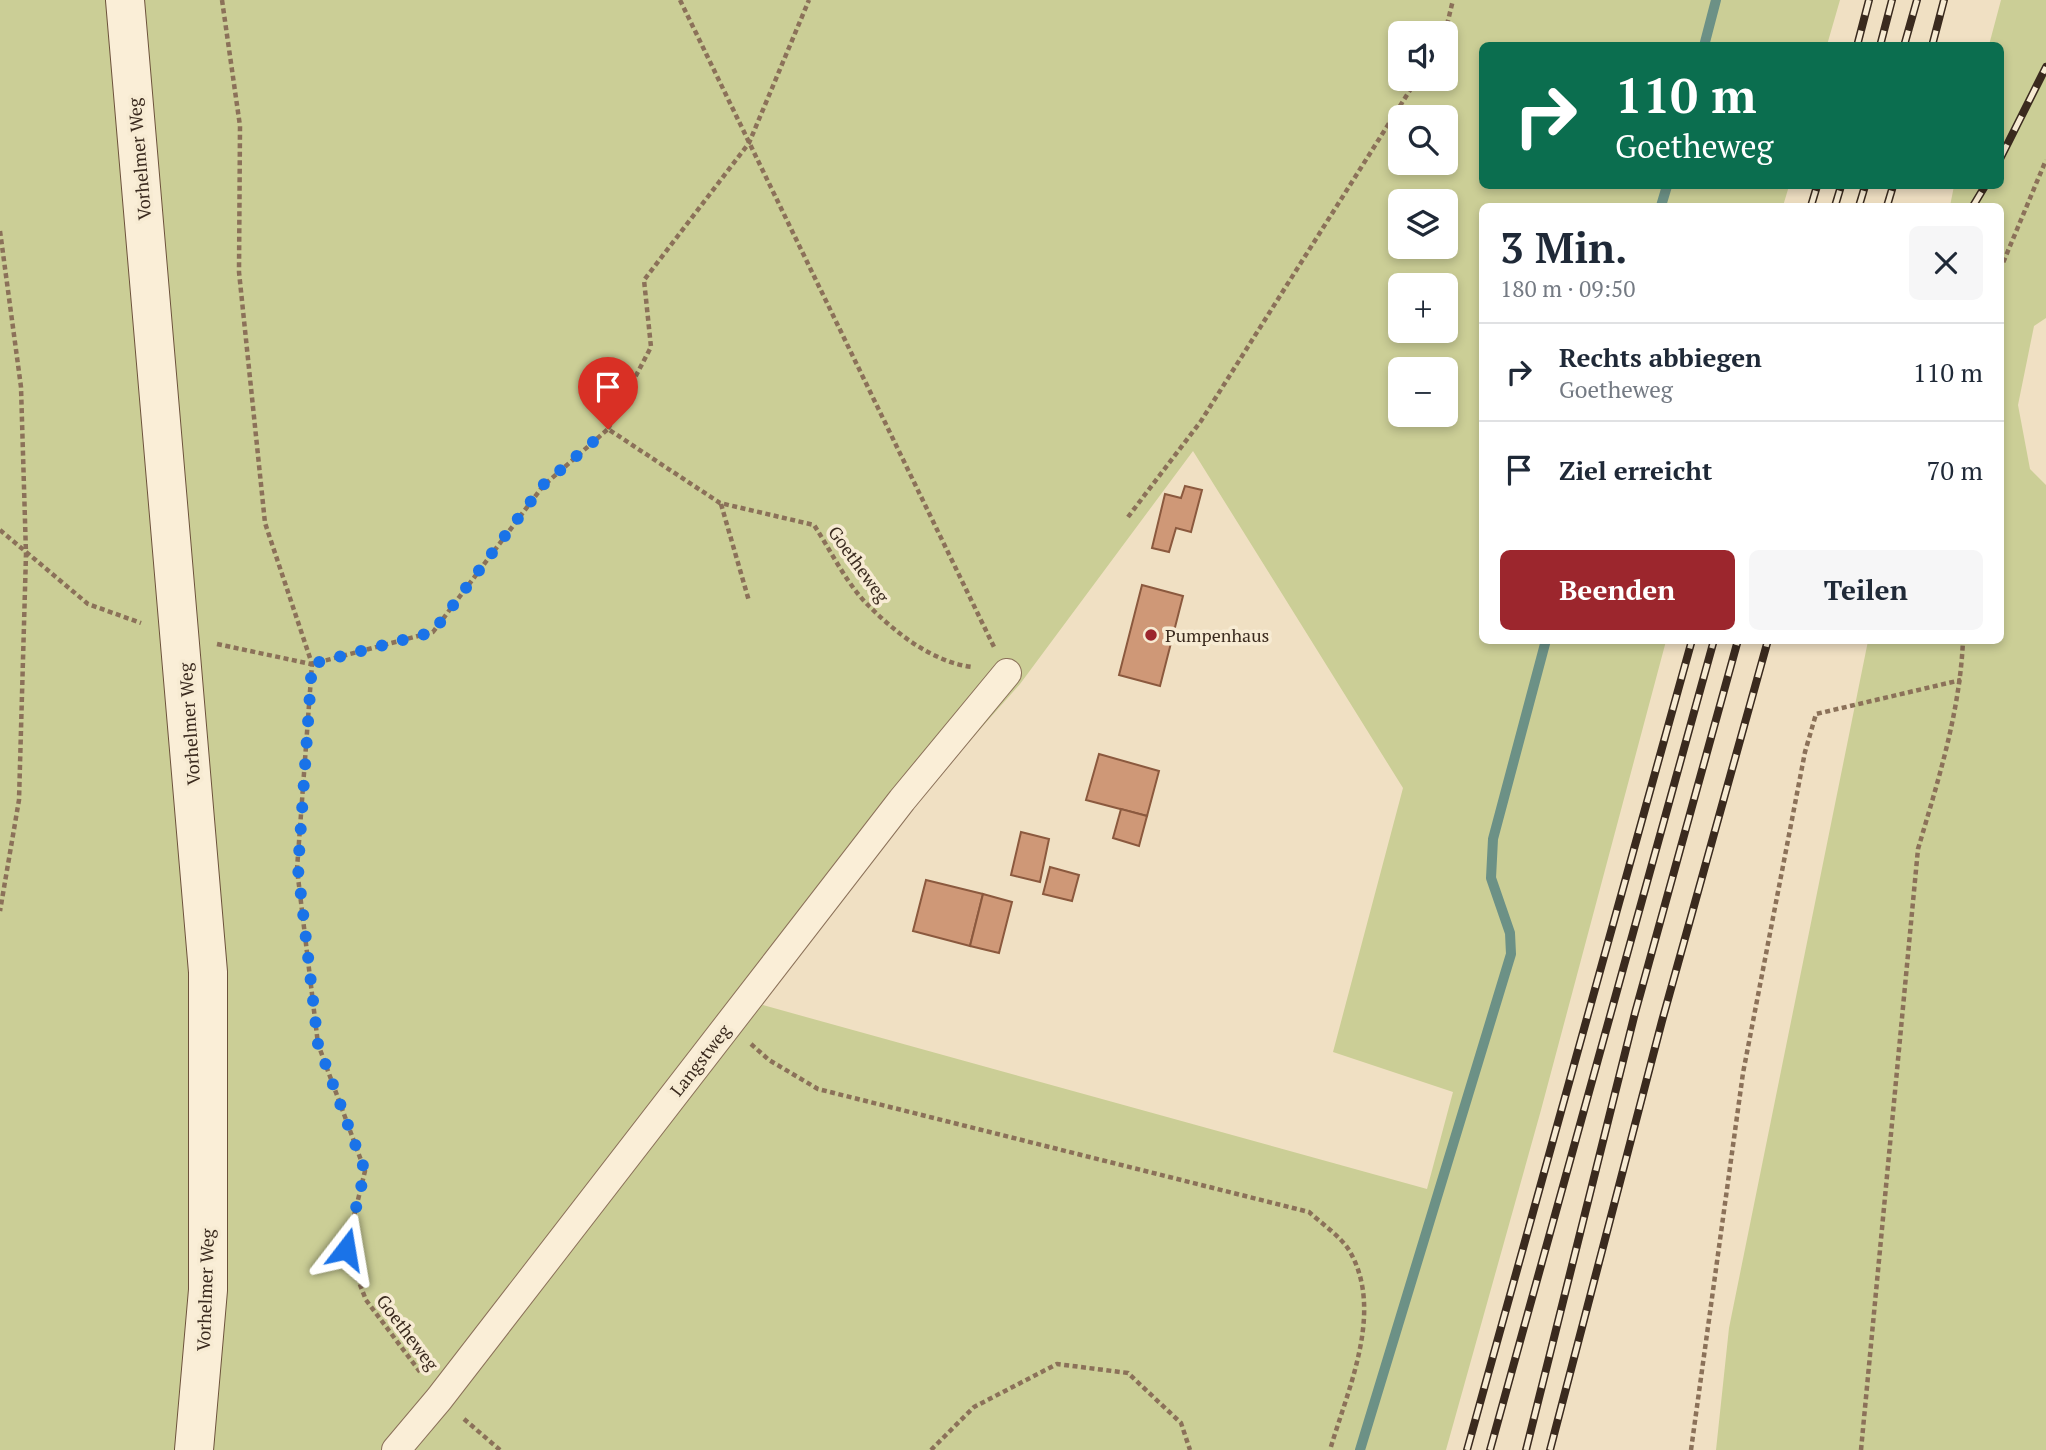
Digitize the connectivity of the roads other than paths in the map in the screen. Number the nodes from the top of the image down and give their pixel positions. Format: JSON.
{"nodes":[{"id":1,"x":125,"y":0,"type":"edge"},
{"id":2,"x":1007,"y":673,"type":"road end"},
{"id":3,"x":194,"y":1450,"type":"edge"},
{"id":4,"x":396,"y":1450,"type":"edge"}],
"edges":[{"from":1,"to":3,"type":"street","name":"Vorhelmer Weg"},
{"from":2,"to":4,"type":"street","name":"Langstweg"}]}
